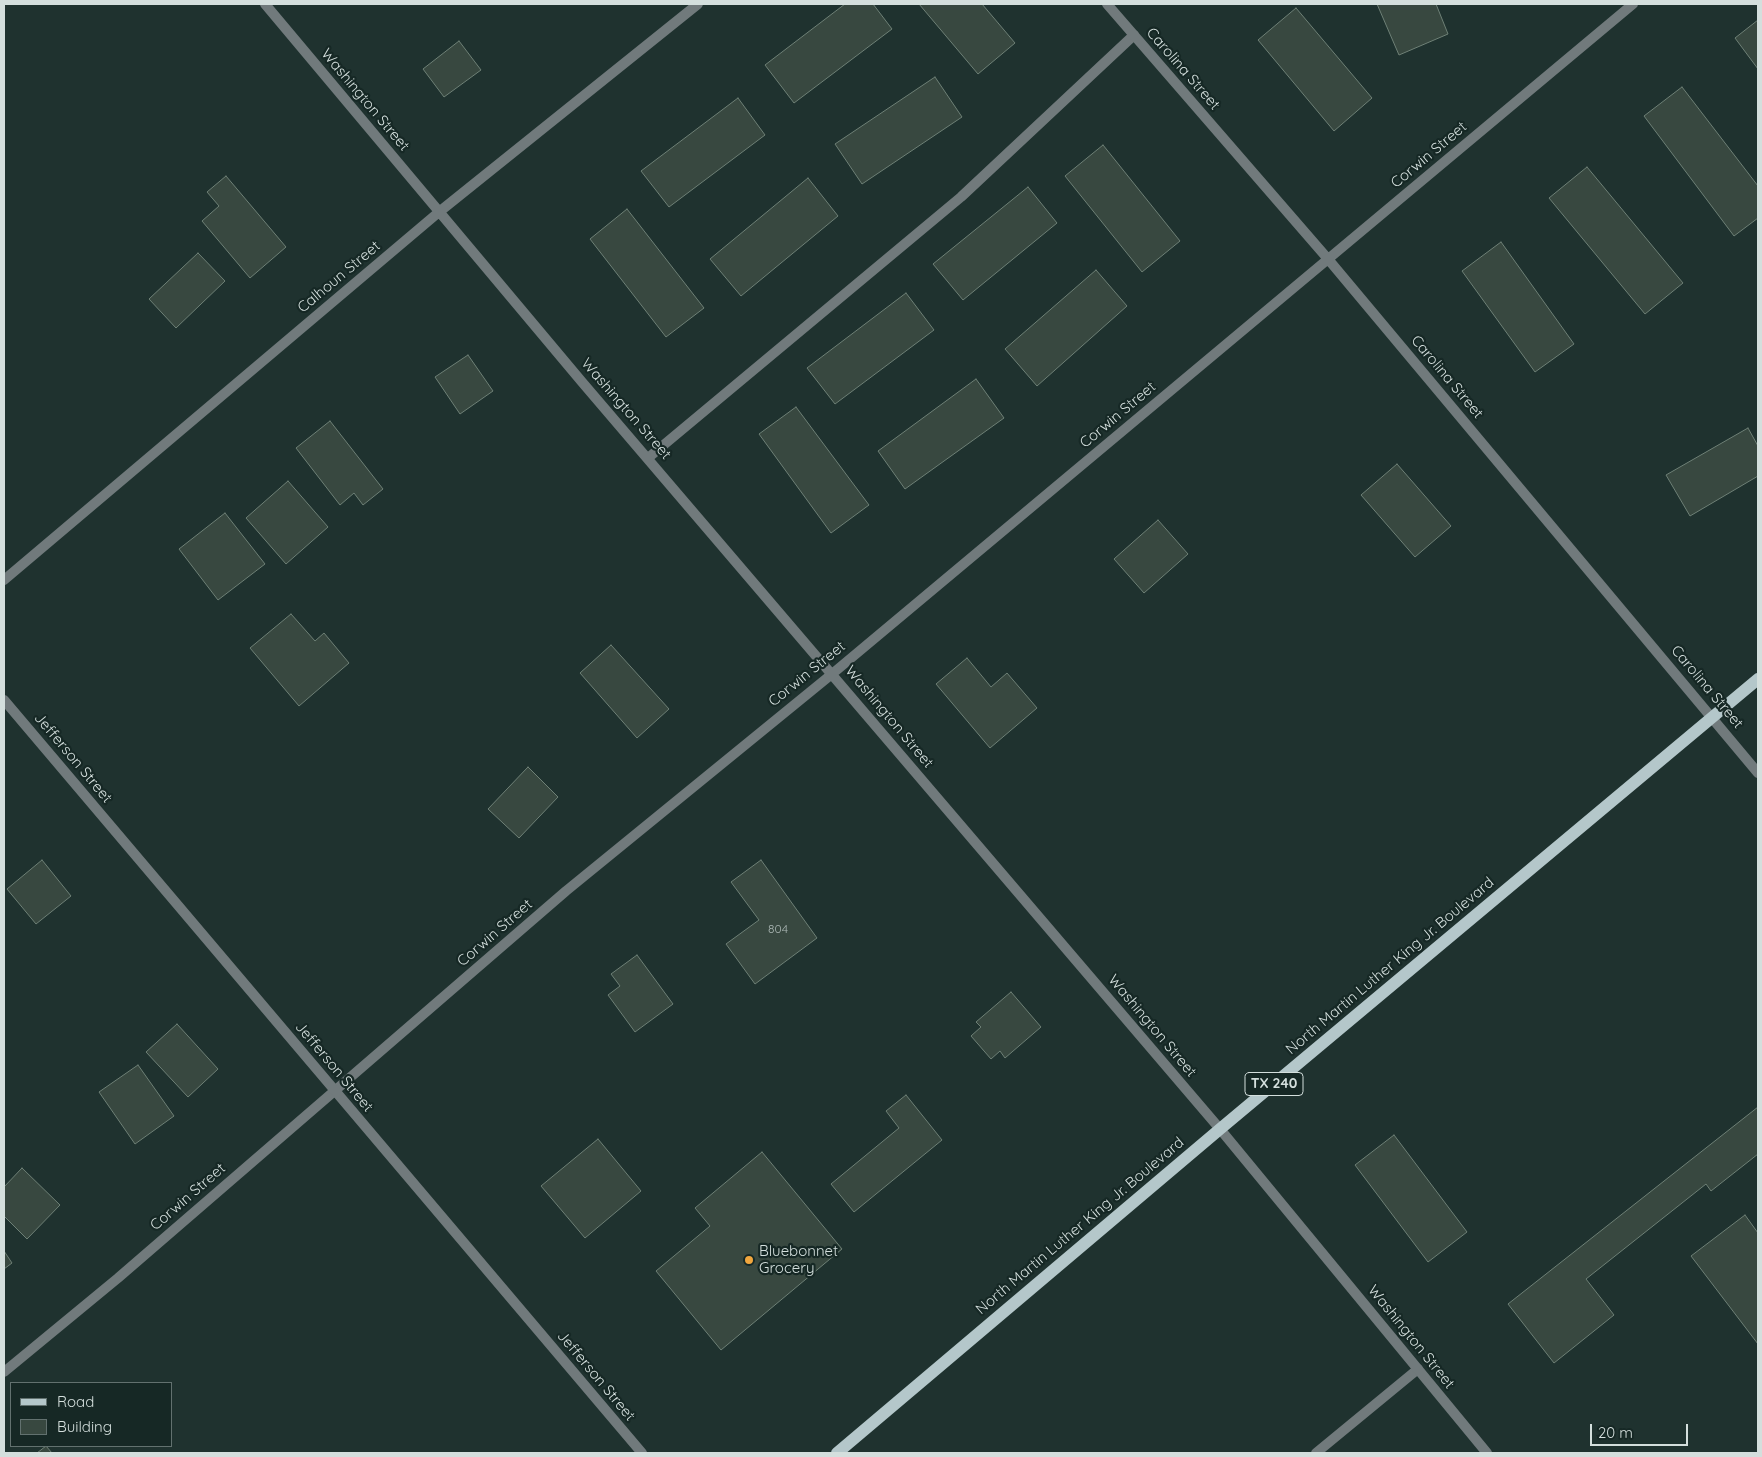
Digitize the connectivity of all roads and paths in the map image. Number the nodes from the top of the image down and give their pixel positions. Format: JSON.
{"nodes":[{"id":1,"x":265,"y":4,"type":"edge"},
{"id":2,"x":698,"y":4,"type":"edge"},
{"id":3,"x":1107,"y":4,"type":"edge"},
{"id":4,"x":1633,"y":4,"type":"edge"},
{"id":5,"x":1134,"y":35,"type":"junction"},
{"id":6,"x":439,"y":212,"type":"junction"},
{"id":7,"x":1328,"y":259,"type":"junction"},
{"id":8,"x":648,"y":458,"type":"junction"},
{"id":9,"x":4,"y":580,"type":"edge"},
{"id":10,"x":832,"y":674,"type":"junction"},
{"id":11,"x":1758,"y":679,"type":"edge"},
{"id":12,"x":4,"y":700,"type":"edge"},
{"id":13,"x":1713,"y":718,"type":"junction"},
{"id":14,"x":1758,"y":773,"type":"edge"},
{"id":15,"x":335,"y":1091,"type":"junction"},
{"id":16,"x":1220,"y":1129,"type":"junction"},
{"id":17,"x":1418,"y":1369,"type":"junction"},
{"id":18,"x":4,"y":1372,"type":"edge"},
{"id":19,"x":642,"y":1453,"type":"edge"},
{"id":20,"x":838,"y":1453,"type":"edge"},
{"id":21,"x":1316,"y":1453,"type":"edge"},
{"id":22,"x":1487,"y":1453,"type":"edge"}],
"edges":[{"from":1,"to":6,"type":"street","name":"Washington Street"},
{"from":2,"to":6,"type":"street","name":"Calhoun Street"},
{"from":3,"to":5,"type":"street","name":"Carolina Street"},
{"from":4,"to":7,"type":"street","name":"Corwin Street"},
{"from":5,"to":7,"type":"street","name":"Carolina Street"},
{"from":5,"to":8,"type":"street"},
{"from":6,"to":8,"type":"street","name":"Washington Street"},
{"from":6,"to":9,"type":"street","name":"Calhoun Street"},
{"from":7,"to":10,"type":"street","name":"Corwin Street"},
{"from":7,"to":13,"type":"street","name":"Carolina Street"},
{"from":8,"to":10,"type":"street","name":"Washington Street"},
{"from":10,"to":15,"type":"street","name":"Corwin Street"},
{"from":10,"to":16,"type":"street","name":"Washington Street"},
{"from":11,"to":13,"type":"main road","name":"North Martin Luther King Jr. Boulevard","number":"TX 240"},
{"from":12,"to":15,"type":"street","name":"Jefferson Street"},
{"from":13,"to":14,"type":"street","name":"Carolina Street"},
{"from":13,"to":16,"type":"main road","name":"North Martin Luther King Jr. Boulevard","number":"TX 240"},
{"from":15,"to":18,"type":"street","name":"Corwin Street"},
{"from":15,"to":19,"type":"street","name":"Jefferson Street"},
{"from":16,"to":17,"type":"street","name":"Washington Street"},
{"from":16,"to":20,"type":"main road","name":"North Martin Luther King Jr. Boulevard","number":"TX 240"},
{"from":17,"to":21,"type":"street"},
{"from":17,"to":22,"type":"street","name":"Washington Street"}]}
